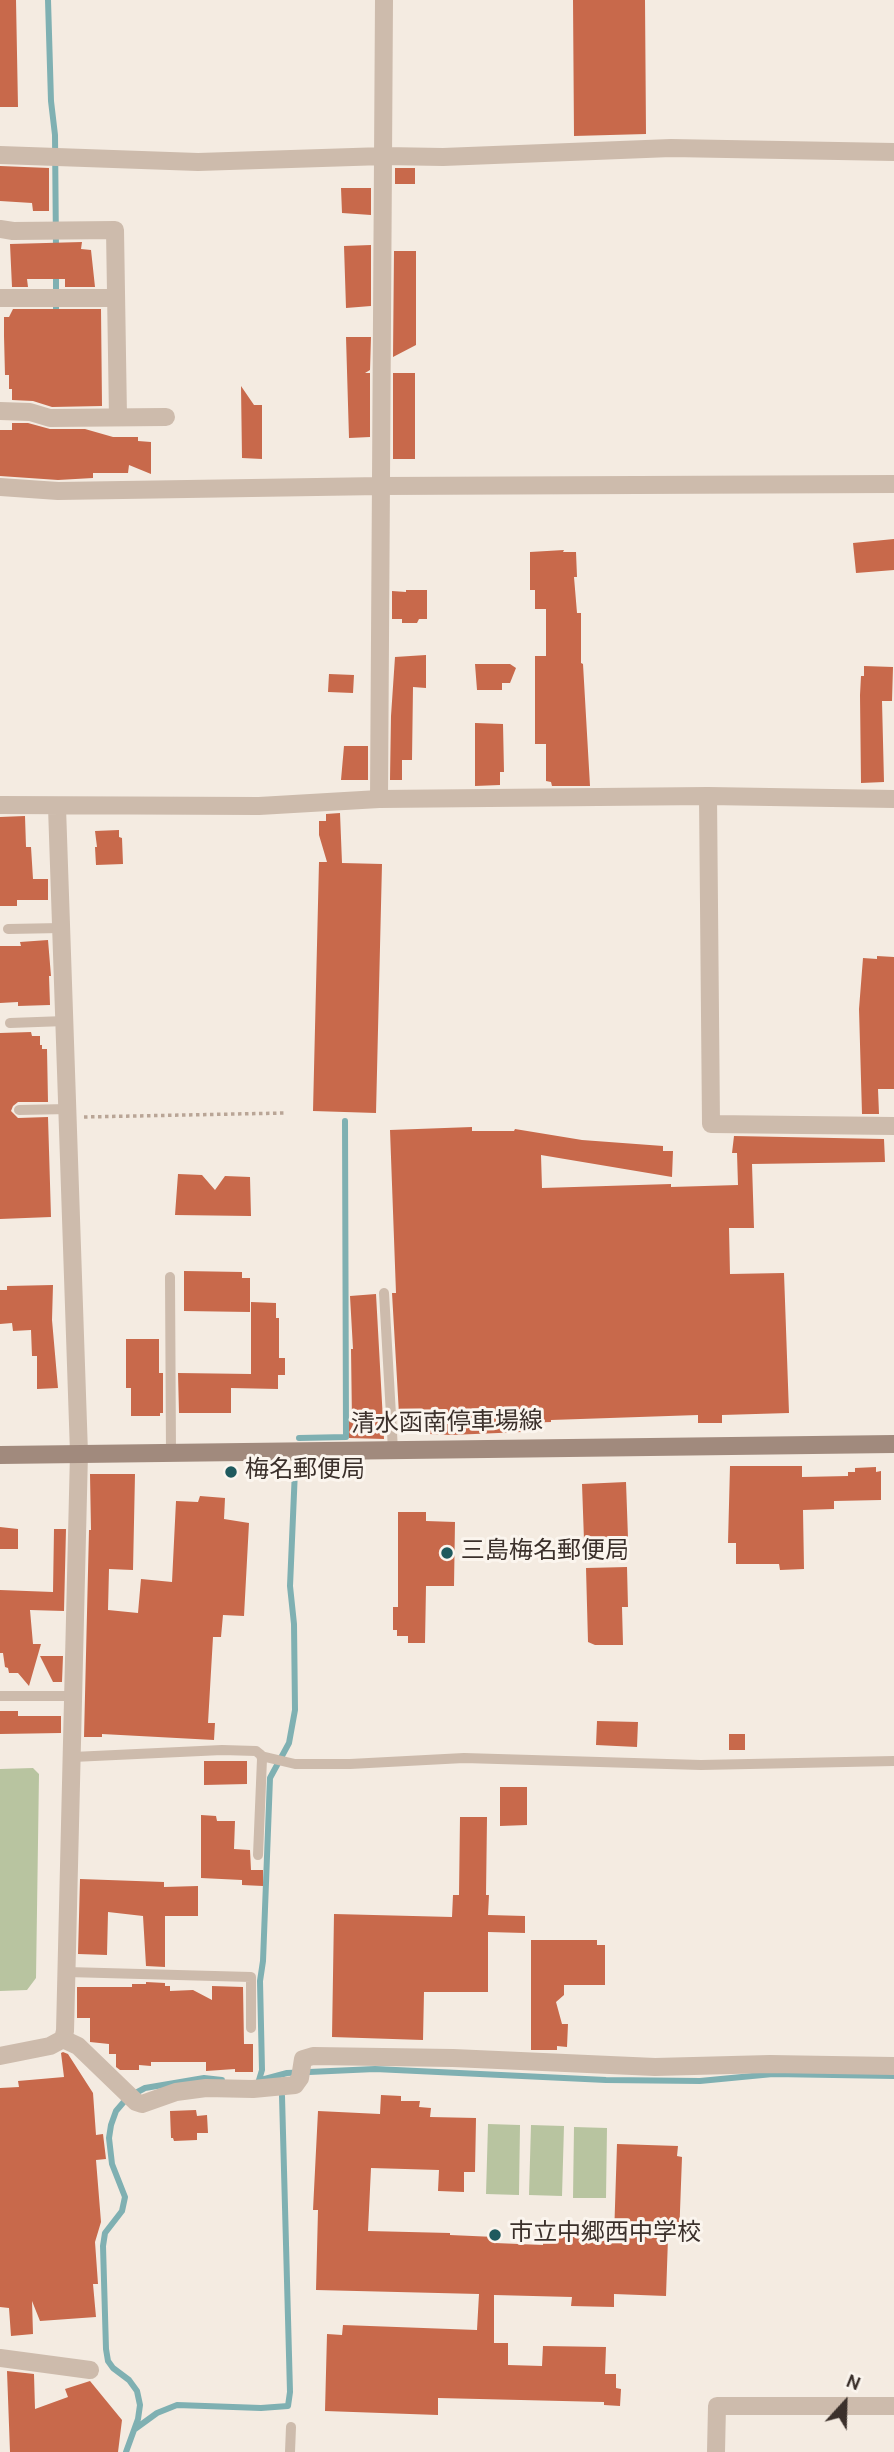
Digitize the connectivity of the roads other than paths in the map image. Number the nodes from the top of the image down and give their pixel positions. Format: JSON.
{"nodes":[{"id":1,"x":384,"y":0,"type":"edge"},
{"id":2,"x":894,"y":152,"type":"edge"},
{"id":3,"x":0,"y":155,"type":"edge"},
{"id":4,"x":384,"y":156,"type":"junction"},
{"id":5,"x":0,"y":229,"type":"edge"},
{"id":6,"x":0,"y":298,"type":"edge"},
{"id":7,"x":116,"y":298,"type":"junction"},
{"id":8,"x":0,"y":411,"type":"edge"},
{"id":9,"x":118,"y":417,"type":"junction"},
{"id":10,"x":166,"y":417,"type":"dead end"},
{"id":11,"x":894,"y":484,"type":"edge"},
{"id":12,"x":381,"y":486,"type":"junction"},
{"id":13,"x":0,"y":487,"type":"edge"},
{"id":14,"x":708,"y":796,"type":"junction"},
{"id":15,"x":379,"y":799,"type":"junction"},
{"id":16,"x":894,"y":799,"type":"edge"},
{"id":17,"x":0,"y":806,"type":"edge"},
{"id":18,"x":57,"y":807,"type":"junction"},
{"id":19,"x":61,"y":928,"type":"junction"},
{"id":20,"x":8,"y":929,"type":"dead end"},
{"id":21,"x":65,"y":1021,"type":"junction"},
{"id":22,"x":10,"y":1023,"type":"dead end"},
{"id":23,"x":19,"y":1110,"type":"dead end"},
{"id":24,"x":68,"y":1113,"type":"junction"},
{"id":25,"x":894,"y":1126,"type":"edge"},
{"id":26,"x":170,"y":1277,"type":"dead end"},
{"id":27,"x":384,"y":1293,"type":"dead end"},
{"id":28,"x":894,"y":1444,"type":"edge"},
{"id":29,"x":393,"y":1450,"type":"junction"},
{"id":30,"x":171,"y":1452,"type":"junction"},
{"id":31,"x":79,"y":1453,"type":"junction"},
{"id":32,"x":0,"y":1455,"type":"edge"},
{"id":33,"x":0,"y":1696,"type":"edge"},
{"id":34,"x":75,"y":1696,"type":"junction"},
{"id":35,"x":261,"y":1756,"type":"junction"},
{"id":36,"x":74,"y":1757,"type":"junction"},
{"id":37,"x":894,"y":1760,"type":"edge"},
{"id":38,"x":258,"y":1855,"type":"dead end"},
{"id":39,"x":67,"y":1972,"type":"junction"},
{"id":40,"x":251,"y":2028,"type":"dead end"},
{"id":41,"x":63,"y":2039,"type":"junction"},
{"id":42,"x":0,"y":2056,"type":"edge"},
{"id":43,"x":894,"y":2066,"type":"edge"},
{"id":44,"x":0,"y":2358,"type":"edge"},
{"id":45,"x":90,"y":2370,"type":"dead end"},
{"id":46,"x":894,"y":2406,"type":"edge"},
{"id":47,"x":291,"y":2427,"type":"dead end"},
{"id":48,"x":290,"y":2452,"type":"edge"},
{"id":49,"x":716,"y":2452,"type":"edge"}],
"edges":[{"from":1,"to":4,"type":"street"},
{"from":2,"to":4,"type":"street"},
{"from":3,"to":4,"type":"street"},
{"from":4,"to":12,"type":"street"},
{"from":5,"to":7,"type":"street"},
{"from":6,"to":7,"type":"street"},
{"from":7,"to":9,"type":"street"},
{"from":8,"to":9,"type":"street"},
{"from":9,"to":10,"type":"street"},
{"from":11,"to":12,"type":"street"},
{"from":12,"to":13,"type":"street"},
{"from":12,"to":15,"type":"street"},
{"from":14,"to":15,"type":"street"},
{"from":14,"to":16,"type":"street"},
{"from":14,"to":25,"type":"street"},
{"from":15,"to":18,"type":"street"},
{"from":17,"to":18,"type":"street"},
{"from":18,"to":19,"type":"street"},
{"from":19,"to":20,"type":"lane"},
{"from":19,"to":21,"type":"street"},
{"from":21,"to":22,"type":"lane"},
{"from":21,"to":24,"type":"street"},
{"from":23,"to":24,"type":"lane"},
{"from":24,"to":31,"type":"street"},
{"from":26,"to":30,"type":"lane"},
{"from":27,"to":29,"type":"lane"},
{"from":28,"to":29,"type":"main road","name":"清水函南停車場線"},
{"from":29,"to":30,"type":"main road","name":"清水函南停車場線"},
{"from":30,"to":31,"type":"main road","name":"清水函南停車場線"},
{"from":31,"to":32,"type":"main road","name":"清水函南停車場線"},
{"from":31,"to":34,"type":"street"},
{"from":33,"to":34,"type":"lane"},
{"from":34,"to":36,"type":"street"},
{"from":35,"to":36,"type":"lane"},
{"from":35,"to":37,"type":"lane"},
{"from":35,"to":38,"type":"lane"},
{"from":36,"to":39,"type":"street"},
{"from":39,"to":40,"type":"lane"},
{"from":39,"to":41,"type":"street"},
{"from":41,"to":42,"type":"street"},
{"from":41,"to":43,"type":"street"},
{"from":44,"to":45,"type":"street"},
{"from":46,"to":49,"type":"street"},
{"from":47,"to":48,"type":"lane"}]}
